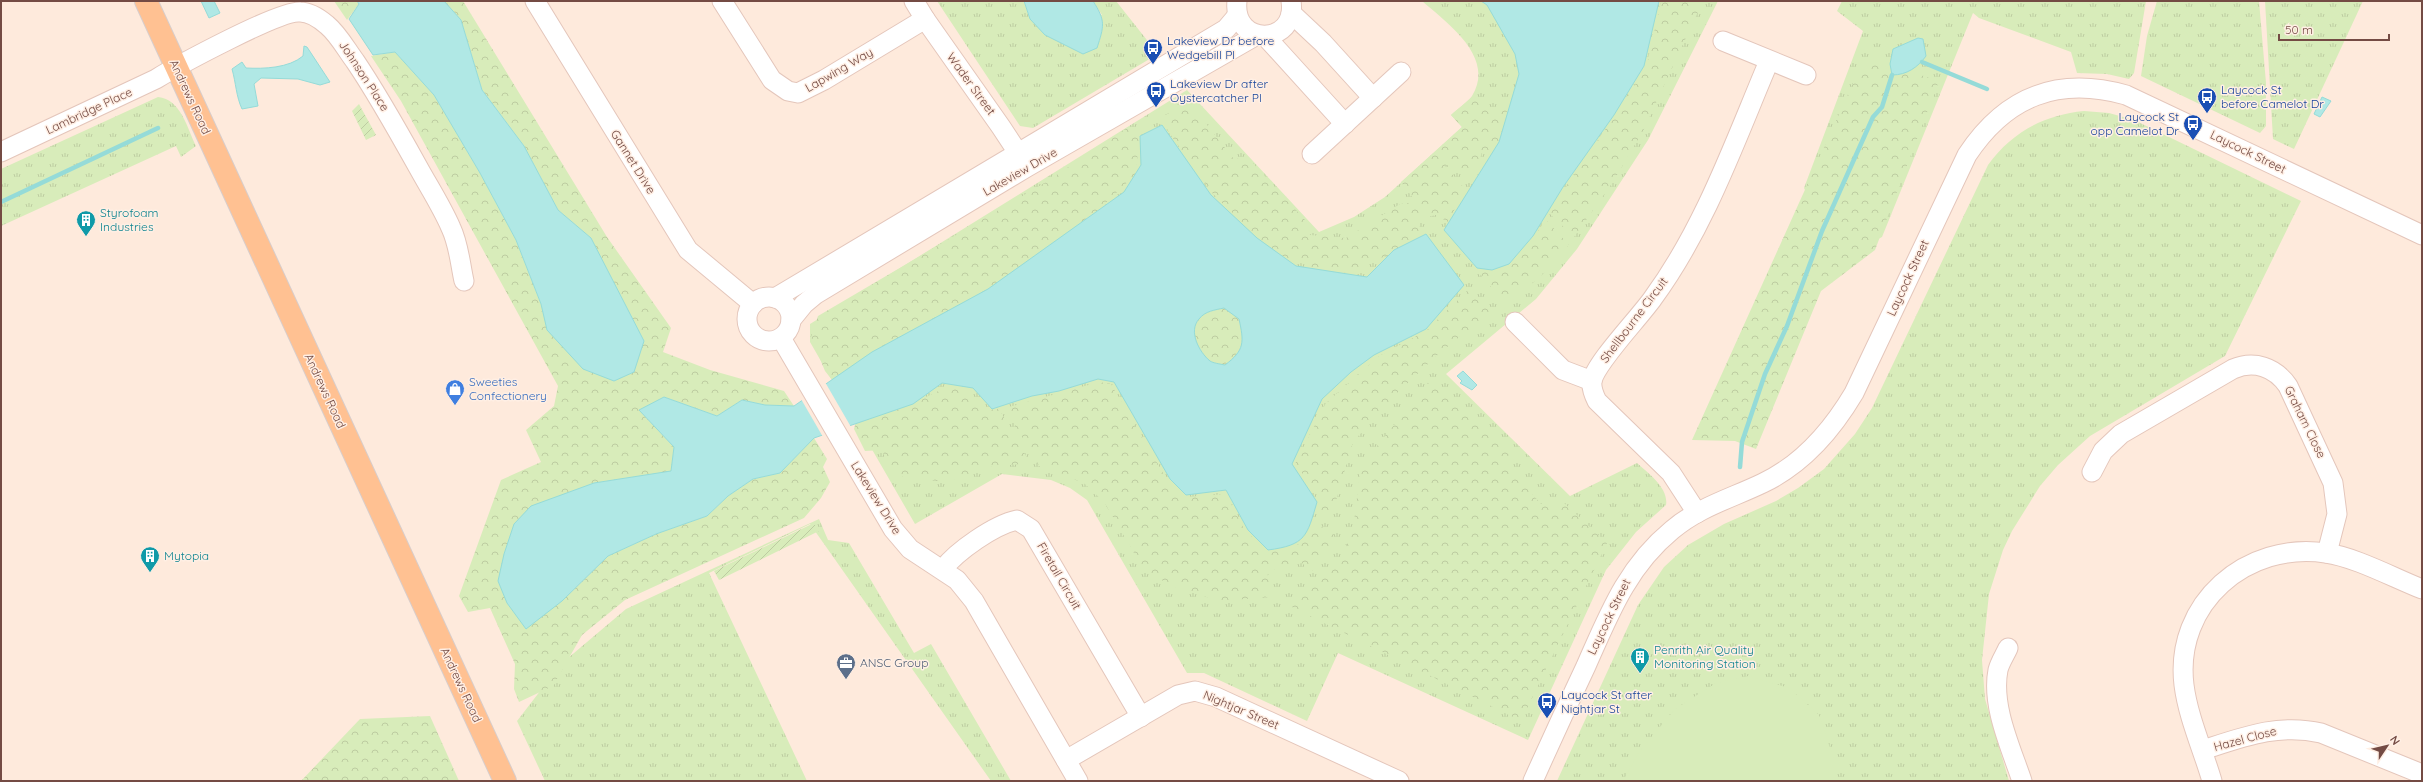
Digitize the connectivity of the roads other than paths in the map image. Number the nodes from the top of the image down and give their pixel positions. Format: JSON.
{"nodes":[{"id":1,"x":146,"y":1,"type":"edge"},
{"id":2,"x":535,"y":1,"type":"edge"},
{"id":3,"x":722,"y":1,"type":"edge"},
{"id":4,"x":914,"y":1,"type":"edge"},
{"id":5,"x":296,"y":6,"type":"edge"},
{"id":6,"x":1291,"y":7,"type":"edge"},
{"id":7,"x":1237,"y":9,"type":"edge"},
{"id":8,"x":924,"y":20,"type":"junction"},
{"id":9,"x":1261,"y":35,"type":"junction"},
{"id":10,"x":1723,"y":41,"type":"dead end"},
{"id":11,"x":1770,"y":61,"type":"junction"},
{"id":12,"x":176,"y":66,"type":"junction"},
{"id":13,"x":1401,"y":72,"type":"dead end"},
{"id":14,"x":1806,"y":75,"type":"dead end"},
{"id":15,"x":1373,"y":98,"type":"junction"},
{"id":16,"x":1345,"y":124,"type":"junction"},
{"id":17,"x":1,"y":152,"type":"edge"},
{"id":18,"x":1312,"y":154,"type":"dead end"},
{"id":19,"x":1023,"y":160,"type":"junction"},
{"id":20,"x":2422,"y":235,"type":"edge"},
{"id":21,"x":464,"y":281,"type":"dead end"},
{"id":22,"x":775,"y":298,"type":"junction"},
{"id":23,"x":753,"y":304,"type":"junction"},
{"id":24,"x":791,"y":320,"type":"junction"},
{"id":25,"x":1515,"y":322,"type":"dead end"},
{"id":26,"x":781,"y":338,"type":"junction"},
{"id":27,"x":1592,"y":381,"type":"junction"},
{"id":28,"x":2092,"y":472,"type":"dead end"},
{"id":29,"x":1697,"y":513,"type":"junction"},
{"id":30,"x":2327,"y":553,"type":"junction"},
{"id":31,"x":943,"y":569,"type":"junction"},
{"id":32,"x":2422,"y":589,"type":"edge"},
{"id":33,"x":2008,"y":648,"type":"dead end"},
{"id":34,"x":1141,"y":717,"type":"junction"},
{"id":35,"x":2203,"y":750,"type":"junction"},
{"id":36,"x":1066,"y":760,"type":"junction"},
{"id":37,"x":2422,"y":774,"type":"edge"},
{"id":38,"x":505,"y":781,"type":"edge"},
{"id":39,"x":1078,"y":781,"type":"edge"},
{"id":40,"x":1399,"y":781,"type":"edge"},
{"id":41,"x":1533,"y":781,"type":"edge"},
{"id":42,"x":2022,"y":781,"type":"edge"},
{"id":43,"x":2212,"y":781,"type":"edge"}],
"edges":[{"from":1,"to":12,"type":"main road","name":"Andrews Road"},
{"from":2,"to":23,"type":"street","name":"Gannet Drive"},
{"from":3,"to":8,"type":"street","name":"Lapwing Way"},
{"from":4,"to":8,"type":"street","name":"Wader Street"},
{"from":5,"to":12,"type":"street","name":"Johnson Place"},
{"from":5,"to":21,"type":"street","name":"Johnson Place"},
{"from":6,"to":9,"type":"street","name":"Lakeview Drive"},
{"from":6,"to":15,"type":"street"},
{"from":7,"to":9,"type":"street"},
{"from":7,"to":19,"type":"street","name":"Lakeview Drive"},
{"from":8,"to":19,"type":"street","name":"Wader Street"},
{"from":9,"to":16,"type":"street"},
{"from":9,"to":19,"type":"street","name":"Lakeview Drive"},
{"from":10,"to":11,"type":"street"},
{"from":11,"to":14,"type":"street"},
{"from":11,"to":27,"type":"street","name":"Shellbourne Circuit"},
{"from":12,"to":17,"type":"street","name":"Lambridge Place"},
{"from":12,"to":38,"type":"main road","name":"Andrews Road"},
{"from":13,"to":15,"type":"street"},
{"from":15,"to":16,"type":"street"},
{"from":16,"to":18,"type":"street"},
{"from":19,"to":22,"type":"street","name":"Lakeview Drive"},
{"from":19,"to":24,"type":"street","name":"Lakeview Drive"},
{"from":20,"to":29,"type":"street","name":"Laycock Street"},
{"from":22,"to":23,"type":"street"},
{"from":22,"to":24,"type":"street"},
{"from":23,"to":26,"type":"street"},
{"from":24,"to":26,"type":"street"},
{"from":25,"to":27,"type":"street"},
{"from":26,"to":31,"type":"street","name":"Lakeview Drive"},
{"from":27,"to":29,"type":"street"},
{"from":28,"to":30,"type":"street","name":"Graham Close"},
{"from":29,"to":41,"type":"street","name":"Laycock Street"},
{"from":30,"to":32,"type":"street"},
{"from":30,"to":35,"type":"street"},
{"from":31,"to":34,"type":"street","name":"Firetail Circuit"},
{"from":31,"to":36,"type":"street","name":"Lakeview Drive"},
{"from":33,"to":42,"type":"street"},
{"from":34,"to":36,"type":"street","name":"Nightjar Street"},
{"from":34,"to":40,"type":"street","name":"Nightjar Street"},
{"from":35,"to":37,"type":"street","name":"Hazel Close"},
{"from":35,"to":43,"type":"street"},
{"from":36,"to":39,"type":"street","name":"Lakeview Drive"}]}
